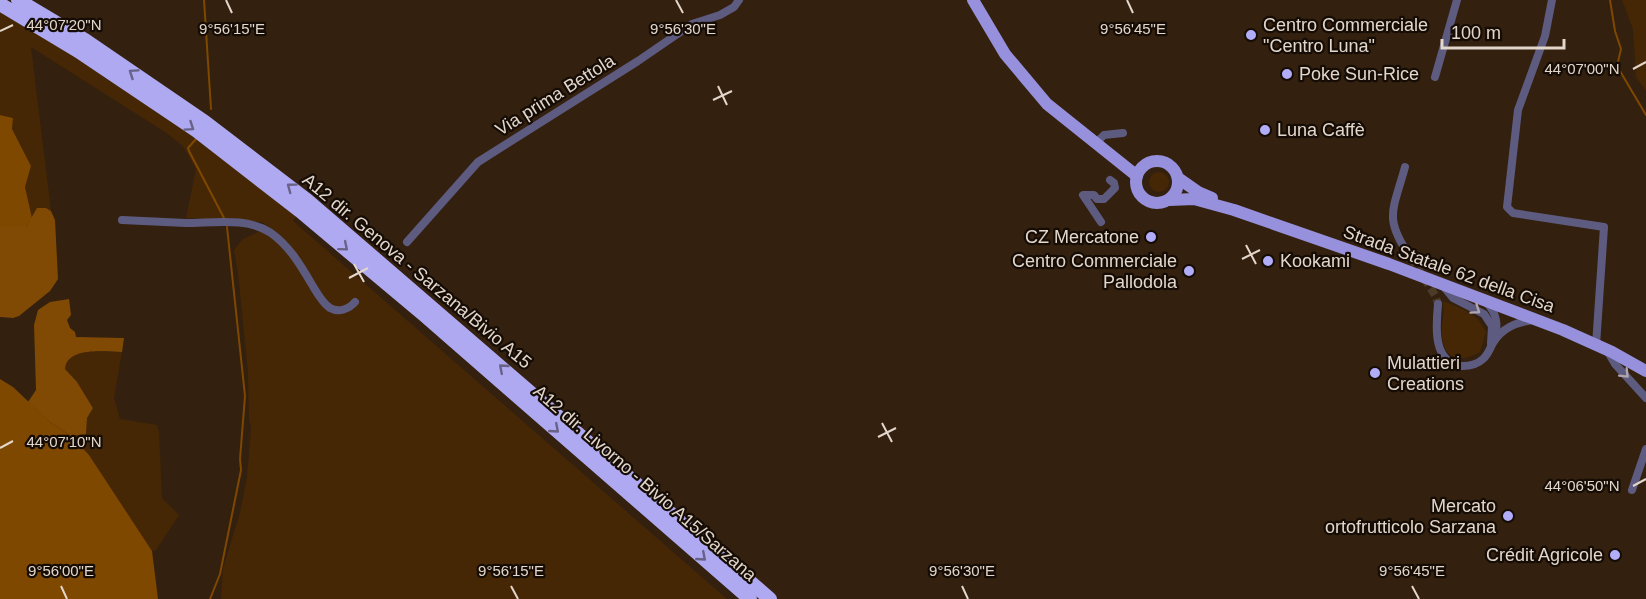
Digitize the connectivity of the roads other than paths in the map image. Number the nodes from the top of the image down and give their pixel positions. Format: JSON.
{"nodes":[{"id":1,"x":18,"y":0,"type":"edge"},
{"id":2,"x":739,"y":0,"type":"edge"},
{"id":3,"x":973,"y":0,"type":"edge"},
{"id":4,"x":1457,"y":0,"type":"edge"},
{"id":5,"x":1552,"y":0,"type":"edge"},
{"id":6,"x":0,"y":4,"type":"edge"},
{"id":7,"x":1435,"y":77,"type":"dead end"},
{"id":8,"x":1123,"y":133,"type":"dead end"},
{"id":9,"x":1095,"y":144,"type":"junction"},
{"id":10,"x":1150,"y":162,"type":"junction"},
{"id":11,"x":1405,"y":167,"type":"dead end"},
{"id":12,"x":1137,"y":176,"type":"junction"},
{"id":13,"x":1178,"y":178,"type":"junction"},
{"id":14,"x":1110,"y":180,"type":"dead end"},
{"id":15,"x":1169,"y":200,"type":"junction"},
{"id":16,"x":1234,"y":210,"type":"junction"},
{"id":17,"x":122,"y":220,"type":"dead end"},
{"id":18,"x":1101,"y":222,"type":"dead end"},
{"id":19,"x":407,"y":242,"type":"dead end"},
{"id":20,"x":1411,"y":258,"type":"tunnel mouth"},
{"id":21,"x":1442,"y":285,"type":"junction"},
{"id":22,"x":1485,"y":300,"type":"junction"},
{"id":23,"x":355,"y":302,"type":"dead end"},
{"id":24,"x":1438,"y":304,"type":"tunnel mouth"},
{"id":25,"x":1537,"y":319,"type":"junction"},
{"id":26,"x":1491,"y":346,"type":"junction"},
{"id":27,"x":1601,"y":347,"type":"junction"},
{"id":28,"x":1646,"y":371,"type":"edge"},
{"id":29,"x":1646,"y":398,"type":"edge"},
{"id":30,"x":1646,"y":449,"type":"edge"},
{"id":31,"x":1632,"y":490,"type":"dead end"},
{"id":32,"x":750,"y":599,"type":"edge"},
{"id":33,"x":770,"y":599,"type":"edge"}],
"edges":[{"from":33,"to":1,"type":"highway","name":"A12 dir. Genova - Sarzana/Bivio A15","one_way":true},
{"from":2,"to":19,"type":"street","name":"Via prima Bettola"},
{"from":3,"to":9,"type":"main road","name":"Strada Statale 62 della Cisa"},
{"from":4,"to":7,"type":"street"},
{"from":5,"to":27,"type":"street"},
{"from":6,"to":32,"type":"highway","name":"A12 dir. Livorno - Bivio A15/Sarzana","one_way":true},
{"from":8,"to":9,"type":"street"},
{"from":9,"to":10,"type":"main road","name":"Strada Statale 62 della Cisa"},
{"from":9,"to":12,"type":"main road","name":"Strada Statale 62 della Cisa"},
{"from":10,"to":12,"type":"main road"},
{"from":10,"to":13,"type":"main road","name":"Strada Statale 62 della Cisa"},
{"from":11,"to":20,"type":"street"},
{"from":12,"to":15,"type":"main road","name":"Strada Statale 62 della Cisa"},
{"from":13,"to":15,"type":"main road"},
{"from":13,"to":16,"type":"main road","name":"Strada Statale 62 della Cisa"},
{"from":14,"to":18,"type":"street"},
{"from":15,"to":16,"type":"main road","name":"Strada Statale 62 della Cisa"},
{"from":16,"to":21,"type":"main road","name":"Strada Statale 62 della Cisa"},
{"from":17,"to":23,"type":"street"},
{"from":21,"to":22,"type":"main road","name":"Strada Statale 62 della Cisa"},
{"from":21,"to":26,"type":"street","one_way":true},
{"from":22,"to":25,"type":"main road","name":"Strada Statale 62 della Cisa"},
{"from":22,"to":26,"type":"street"},
{"from":24,"to":26,"type":"street"},
{"from":25,"to":26,"type":"street"},
{"from":25,"to":27,"type":"main road","name":"Strada Statale 62 della Cisa"},
{"from":27,"to":28,"type":"main road","name":"Strada Statale 62 della Cisa"},
{"from":27,"to":29,"type":"street","one_way":true},
{"from":30,"to":31,"type":"street"}]}
